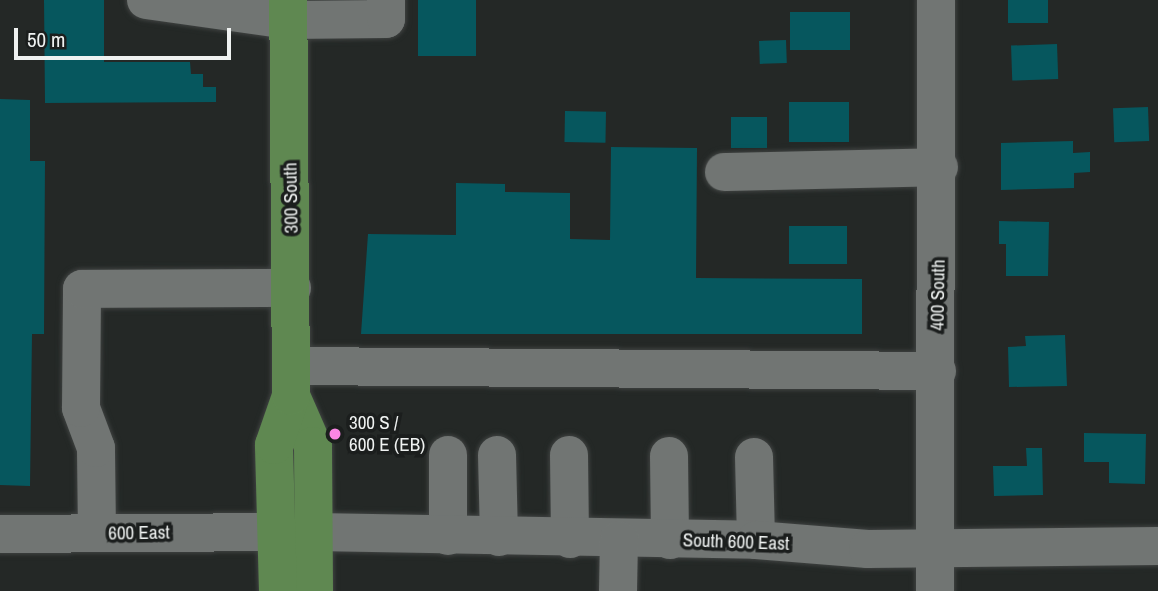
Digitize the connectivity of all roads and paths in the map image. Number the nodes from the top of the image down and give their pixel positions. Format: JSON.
{"nodes":[{"id":1,"x":386,"y":0,"type":"edge"},
{"id":2,"x":936,"y":0,"type":"edge"},
{"id":3,"x":160,"y":2,"type":"edge"},
{"id":4,"x":288,"y":10,"type":"edge"},
{"id":5,"x":939,"y":167,"type":"junction"},
{"id":6,"x":724,"y":172,"type":"dead end"},
{"id":7,"x":292,"y":288,"type":"junction"},
{"id":8,"x":937,"y":371,"type":"junction"},
{"id":9,"x":291,"y":381,"type":"junction"},
{"id":10,"x":448,"y":454,"type":"dead end"},
{"id":11,"x":497,"y":455,"type":"dead end"},
{"id":12,"x":569,"y":455,"type":"dead end"},
{"id":13,"x":669,"y":456,"type":"dead end"},
{"id":14,"x":754,"y":457,"type":"dead end"},
{"id":15,"x":277,"y":532,"type":"junction"},
{"id":16,"x":315,"y":532,"type":"junction"},
{"id":17,"x":97,"y":533,"type":"junction"},
{"id":18,"x":0,"y":534,"type":"edge"},
{"id":19,"x":448,"y":536,"type":"junction"},
{"id":20,"x":499,"y":537,"type":"junction"},
{"id":21,"x":570,"y":539,"type":"junction"},
{"id":22,"x":619,"y":540,"type":"junction"},
{"id":23,"x":670,"y":540,"type":"junction"},
{"id":24,"x":756,"y":540,"type":"junction"},
{"id":25,"x":1158,"y":546,"type":"edge"},
{"id":26,"x":935,"y":549,"type":"junction"},
{"id":27,"x":278,"y":591,"type":"edge"},
{"id":28,"x":314,"y":591,"type":"edge"},
{"id":29,"x":618,"y":591,"type":"edge"},
{"id":30,"x":935,"y":591,"type":"edge"}],
"edges":[{"from":1,"to":4,"type":"street"},
{"from":2,"to":5,"type":"street","name":"400 South"},
{"from":3,"to":4,"type":"street"},
{"from":4,"to":7,"type":"main road","name":"300 South"},
{"from":5,"to":6,"type":"street"},
{"from":5,"to":8,"type":"street","name":"400 South"},
{"from":7,"to":9,"type":"main road","name":"300 South"},
{"from":7,"to":17,"type":"street"},
{"from":8,"to":9,"type":"street"},
{"from":8,"to":26,"type":"street","name":"400 South"},
{"from":9,"to":15,"type":"main road","name":"300 South"},
{"from":9,"to":16,"type":"main road","name":"300 South"},
{"from":10,"to":19,"type":"street"},
{"from":11,"to":20,"type":"street"},
{"from":12,"to":21,"type":"street"},
{"from":13,"to":23,"type":"street"},
{"from":14,"to":24,"type":"street"},
{"from":15,"to":17,"type":"street","name":"600 East"},
{"from":15,"to":27,"type":"main road","name":"300 South"},
{"from":16,"to":19,"type":"street","name":"South 600 East"},
{"from":16,"to":28,"type":"main road","name":"300 South"},
{"from":17,"to":18,"type":"street","name":"600 East"},
{"from":19,"to":20,"type":"street","name":"South 600 East"},
{"from":20,"to":21,"type":"street","name":"South 600 East"},
{"from":21,"to":22,"type":"street","name":"South 600 East"},
{"from":22,"to":23,"type":"street","name":"South 600 East"},
{"from":22,"to":29,"type":"street"},
{"from":23,"to":24,"type":"street","name":"South 600 East"},
{"from":24,"to":26,"type":"street","name":"South 600 East"},
{"from":25,"to":26,"type":"street","name":"South 600 East"},
{"from":26,"to":30,"type":"street","name":"400 South"}]}
